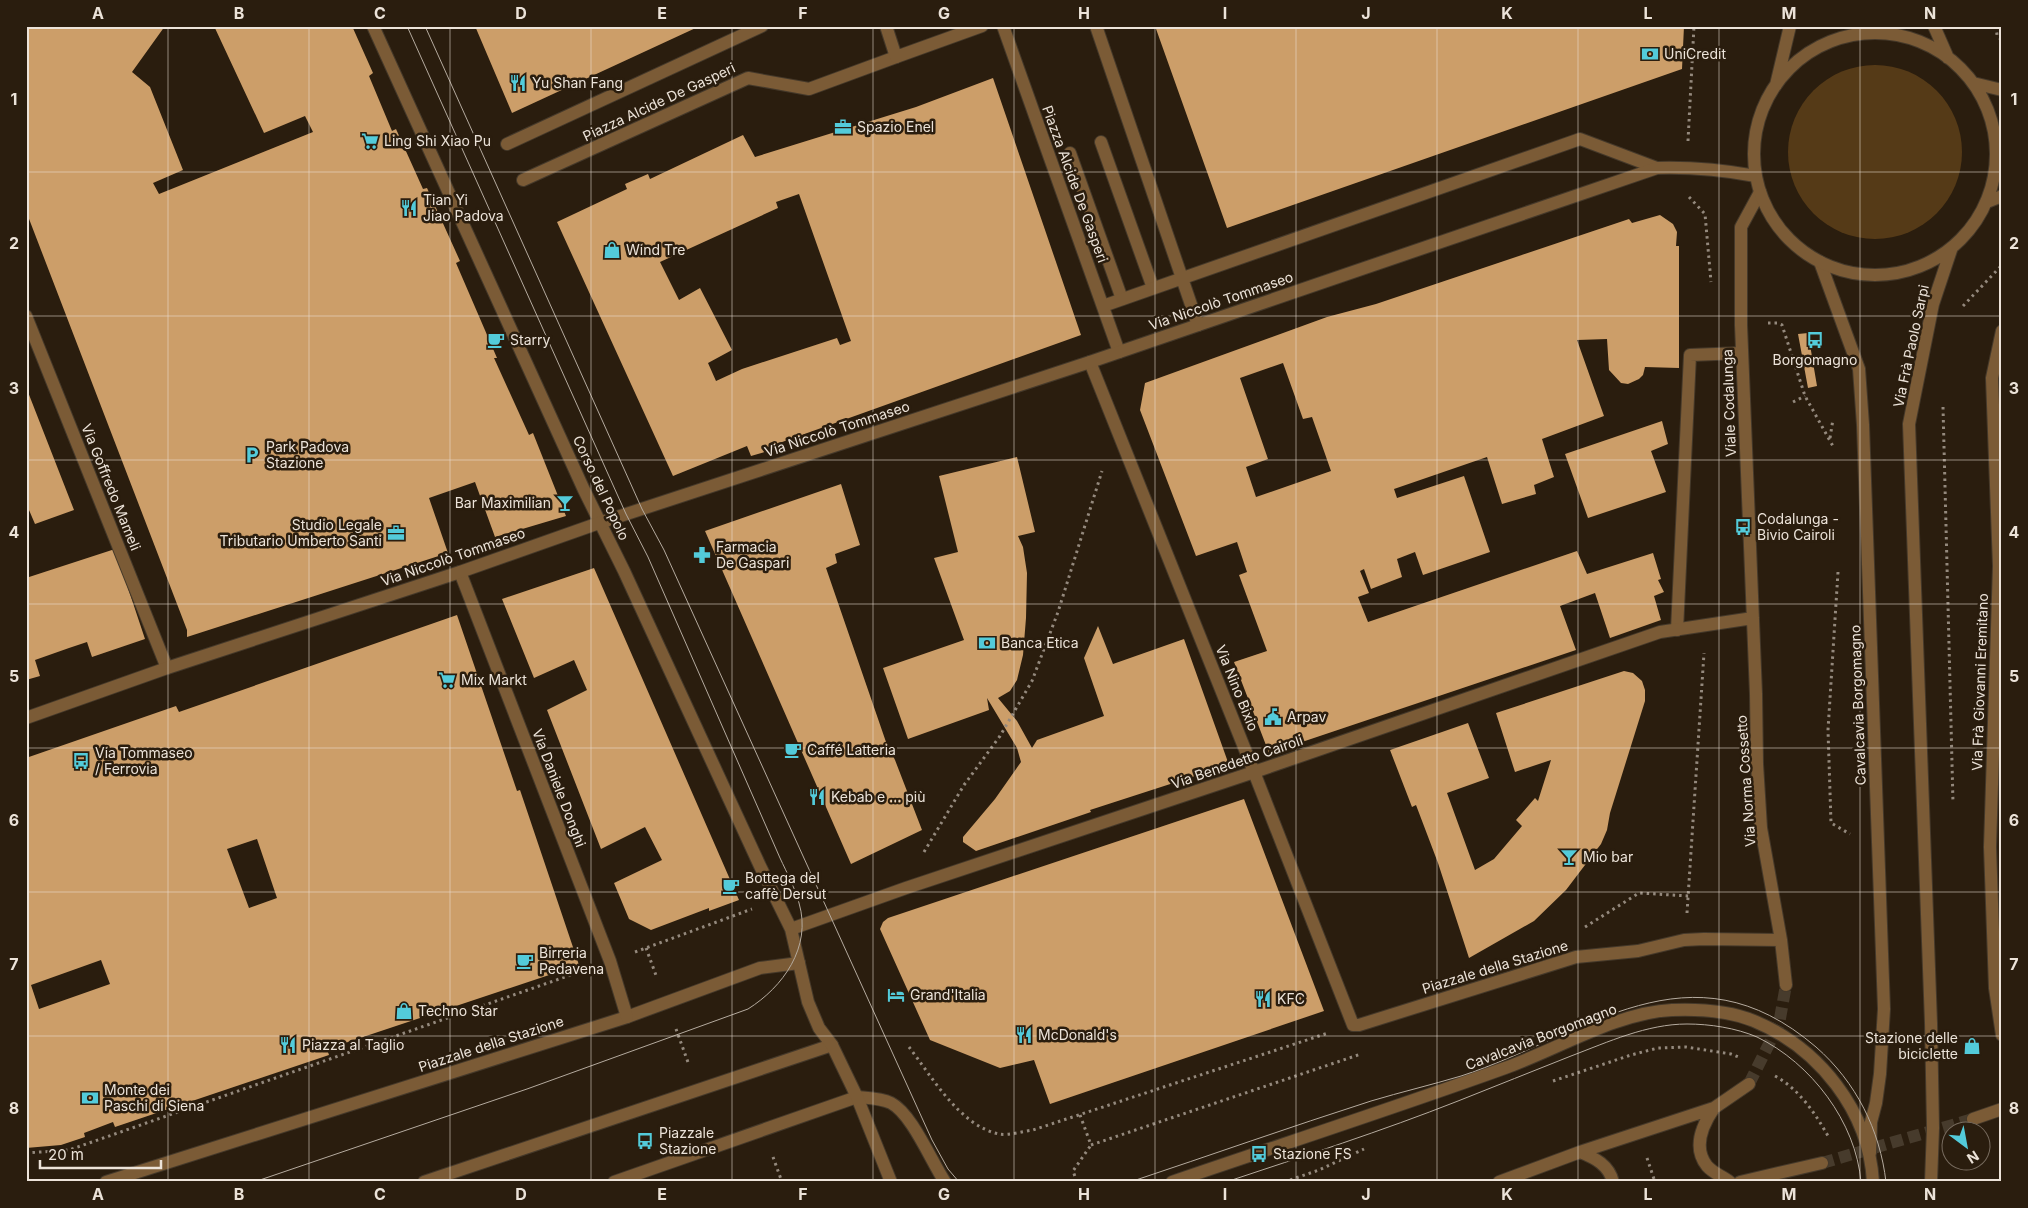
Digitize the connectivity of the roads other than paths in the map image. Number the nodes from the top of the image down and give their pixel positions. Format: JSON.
{"nodes":[{"id":1,"x":373,"y":26,"type":"edge"},
{"id":2,"x":762,"y":26,"type":"edge"},
{"id":3,"x":886,"y":26,"type":"edge"},
{"id":4,"x":982,"y":26,"type":"edge"},
{"id":5,"x":1003,"y":26,"type":"edge"},
{"id":6,"x":1096,"y":26,"type":"edge"},
{"id":7,"x":1790,"y":26,"type":"edge"},
{"id":8,"x":1934,"y":26,"type":"edge"},
{"id":9,"x":896,"y":57,"type":"junction"},
{"id":10,"x":1948,"y":58,"type":"junction"},
{"id":11,"x":1973,"y":83,"type":"junction"},
{"id":12,"x":1776,"y":85,"type":"junction"},
{"id":13,"x":2002,"y":90,"type":"edge"},
{"id":14,"x":1101,"y":142,"type":"dead end"},
{"id":15,"x":507,"y":144,"type":"dead end"},
{"id":16,"x":1070,"y":153,"type":"dead end"},
{"id":17,"x":1657,"y":168,"type":"junction"},
{"id":18,"x":1756,"y":176,"type":"junction"},
{"id":19,"x":523,"y":180,"type":"dead end"},
{"id":20,"x":1760,"y":192,"type":"junction"},
{"id":21,"x":2002,"y":196,"type":"edge"},
{"id":22,"x":1987,"y":202,"type":"junction"},
{"id":23,"x":1952,"y":247,"type":"junction"},
{"id":24,"x":1820,"y":262,"type":"junction"},
{"id":25,"x":1182,"y":278,"type":"junction"},
{"id":26,"x":1153,"y":288,"type":"junction"},
{"id":27,"x":1122,"y":299,"type":"junction"},
{"id":28,"x":1103,"y":306,"type":"junction"},
{"id":29,"x":26,"y":316,"type":"edge"},
{"id":30,"x":1198,"y":324,"type":"junction"},
{"id":31,"x":2002,"y":331,"type":"edge"},
{"id":32,"x":1119,"y":352,"type":"junction"},
{"id":33,"x":1742,"y":353,"type":"junction"},
{"id":34,"x":1090,"y":362,"type":"junction"},
{"id":35,"x":599,"y":523,"type":"junction"},
{"id":36,"x":460,"y":572,"type":"junction"},
{"id":37,"x":1753,"y":618,"type":"junction"},
{"id":38,"x":1677,"y":630,"type":"junction"},
{"id":39,"x":167,"y":668,"type":"junction"},
{"id":40,"x":26,"y":718,"type":"edge"},
{"id":41,"x":1254,"y":772,"type":"junction"},
{"id":42,"x":790,"y":928,"type":"junction"},
{"id":43,"x":1781,"y":940,"type":"junction"},
{"id":44,"x":799,"y":963,"type":"junction"},
{"id":45,"x":1786,"y":985,"type":"tunnel mouth"},
{"id":46,"x":627,"y":1017,"type":"junction"},
{"id":47,"x":1353,"y":1025,"type":"joint"},
{"id":48,"x":2002,"y":1035,"type":"edge"},
{"id":49,"x":832,"y":1045,"type":"junction"},
{"id":50,"x":1749,"y":1084,"type":"tunnel mouth"},
{"id":51,"x":857,"y":1097,"type":"junction"},
{"id":52,"x":1714,"y":1108,"type":"junction"},
{"id":53,"x":2002,"y":1109,"type":"edge"},
{"id":54,"x":1973,"y":1119,"type":"tunnel mouth"},
{"id":55,"x":1580,"y":1152,"type":"junction"},
{"id":56,"x":1870,"y":1153,"type":"junction"},
{"id":57,"x":1822,"y":1163,"type":"tunnel mouth"},
{"id":58,"x":107,"y":1182,"type":"edge"},
{"id":59,"x":424,"y":1182,"type":"edge"},
{"id":60,"x":614,"y":1182,"type":"edge"},
{"id":61,"x":891,"y":1182,"type":"edge"},
{"id":62,"x":946,"y":1182,"type":"edge"},
{"id":63,"x":1172,"y":1182,"type":"edge"},
{"id":64,"x":1499,"y":1182,"type":"edge"},
{"id":65,"x":1613,"y":1182,"type":"edge"},
{"id":66,"x":1730,"y":1182,"type":"edge"},
{"id":67,"x":1740,"y":1182,"type":"edge"},
{"id":68,"x":1874,"y":1182,"type":"edge"},
{"id":69,"x":1931,"y":1182,"type":"edge"}],
"edges":[{"from":1,"to":35,"type":"street","name":"Corso del Popolo"},
{"from":2,"to":15,"type":"street","name":"Piazza Alcide De Gasperi"},
{"from":3,"to":9,"type":"street"},
{"from":4,"to":9,"type":"street","name":"Piazza Alcide De Gasperi"},
{"from":5,"to":28,"type":"street","name":"Piazza Alcide De Gasperi"},
{"from":6,"to":25,"type":"street"},
{"from":7,"to":12,"type":"street"},
{"from":8,"to":10,"type":"street"},
{"from":9,"to":19,"type":"street","name":"Piazza Alcide De Gasperi"},
{"from":10,"to":11,"type":"street"},
{"from":10,"to":12,"type":"street"},
{"from":11,"to":13,"type":"street"},
{"from":11,"to":22,"type":"street"},
{"from":12,"to":18,"type":"street"},
{"from":14,"to":26,"type":"street"},
{"from":16,"to":27,"type":"street"},
{"from":17,"to":18,"type":"street","name":"Via Niccolò Tommaseo"},
{"from":17,"to":25,"type":"street","name":"Via Niccolò Tommaseo"},
{"from":17,"to":30,"type":"street","name":"Via Niccolò Tommaseo"},
{"from":18,"to":20,"type":"street"},
{"from":20,"to":24,"type":"street"},
{"from":20,"to":33,"type":"street","name":"Viale Codalunga"},
{"from":21,"to":22,"type":"street"},
{"from":22,"to":23,"type":"street"},
{"from":23,"to":24,"type":"street"},
{"from":23,"to":69,"type":"street","name":"Via Frà Paolo Sarpi"},
{"from":24,"to":56,"type":"street","name":"Cavalcavia Borgomagno"},
{"from":25,"to":26,"type":"street","name":"Via Niccolò Tommaseo"},
{"from":25,"to":30,"type":"street"},
{"from":26,"to":27,"type":"street","name":"Via Niccolò Tommaseo"},
{"from":27,"to":28,"type":"street","name":"Via Niccolò Tommaseo"},
{"from":28,"to":32,"type":"street","name":"Piazza Alcide De Gasperi"},
{"from":29,"to":39,"type":"street","name":"Via Goffredo Mameli"},
{"from":30,"to":32,"type":"street","name":"Via Niccolò Tommaseo"},
{"from":31,"to":48,"type":"street","name":"Via Frà Giovanni Eremitano"},
{"from":32,"to":34,"type":"street","name":"Via Niccolò Tommaseo"},
{"from":33,"to":37,"type":"street","name":"Viale Codalunga"},
{"from":33,"to":38,"type":"street"},
{"from":34,"to":35,"type":"street","name":"Via Niccolò Tommaseo"},
{"from":34,"to":41,"type":"street","name":"Via Nino Bixio"},
{"from":35,"to":36,"type":"street","name":"Via Niccolò Tommaseo"},
{"from":35,"to":42,"type":"street","name":"Corso del Popolo"},
{"from":36,"to":39,"type":"street","name":"Via Niccolò Tommaseo"},
{"from":36,"to":46,"type":"street","name":"Via Daniele Donghi"},
{"from":37,"to":38,"type":"street","name":"Via Benedetto Cairoli"},
{"from":37,"to":43,"type":"street","name":"Via Norma Cossetto"},
{"from":38,"to":41,"type":"street","name":"Via Benedetto Cairoli"},
{"from":39,"to":40,"type":"street","name":"Via Niccolò Tommaseo"},
{"from":41,"to":42,"type":"street","name":"Via Benedetto Cairoli"},
{"from":41,"to":47,"type":"street","name":"Via Nino Bixio"},
{"from":42,"to":44,"type":"street","name":"Corso del Popolo"},
{"from":43,"to":45,"type":"street"},
{"from":43,"to":47,"type":"street","name":"Piazzale della Stazione"},
{"from":44,"to":46,"type":"street","name":"Piazzale della Stazione"},
{"from":44,"to":49,"type":"street"},
{"from":46,"to":58,"type":"street","name":"Piazzale della Stazione"},
{"from":49,"to":51,"type":"street"},
{"from":49,"to":59,"type":"street"},
{"from":50,"to":52,"type":"street"},
{"from":51,"to":60,"type":"street"},
{"from":51,"to":61,"type":"street"},
{"from":51,"to":62,"type":"street"},
{"from":52,"to":55,"type":"street"},
{"from":52,"to":66,"type":"street"},
{"from":53,"to":54,"type":"street"},
{"from":55,"to":64,"type":"street"},
{"from":55,"to":65,"type":"street"},
{"from":56,"to":63,"type":"street","name":"Cavalcavia Borgomagno"},
{"from":56,"to":68,"type":"street","name":"Cavalcavia Borgomagno"},
{"from":57,"to":67,"type":"street"}]}
